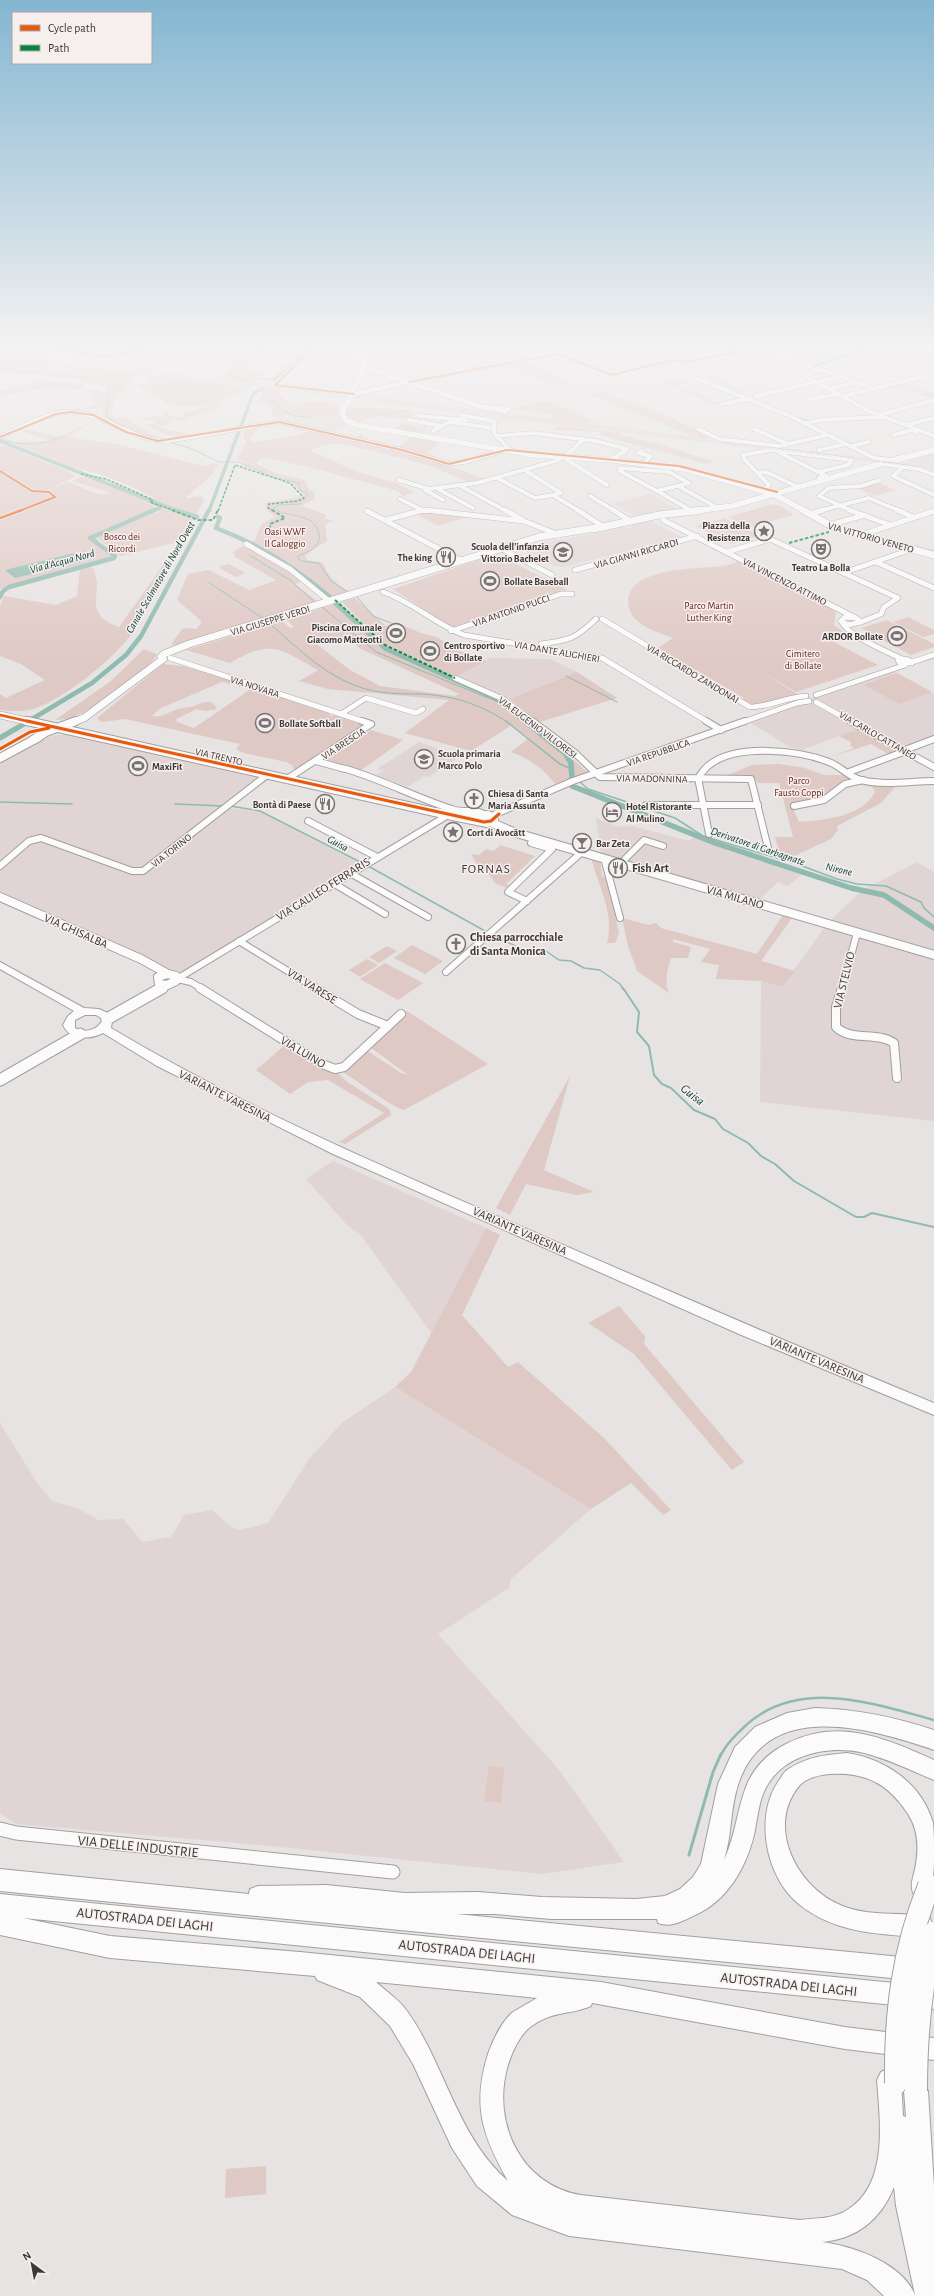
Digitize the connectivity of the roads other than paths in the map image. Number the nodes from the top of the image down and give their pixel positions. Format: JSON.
{"nodes":[{"id":1,"x":400,"y":451,"type":"edge"},
{"id":2,"x":505,"y":451,"type":"edge"},
{"id":3,"x":571,"y":451,"type":"edge"},
{"id":4,"x":624,"y":451,"type":"edge"},
{"id":5,"x":642,"y":451,"type":"dead end"},
{"id":6,"x":766,"y":451,"type":"edge"},
{"id":7,"x":775,"y":451,"type":"edge"},
{"id":8,"x":782,"y":451,"type":"edge"},
{"id":9,"x":861,"y":451,"type":"edge"},
{"id":10,"x":926,"y":451,"type":"edge"},
{"id":11,"x":510,"y":452,"type":"junction"},
{"id":12,"x":564,"y":457,"type":"junction"},
{"id":13,"x":594,"y":458,"type":"junction"},
{"id":14,"x":612,"y":459,"type":"junction"},
{"id":15,"x":893,"y":460,"type":"joint"},
{"id":16,"x":587,"y":461,"type":"dead end"},
{"id":17,"x":643,"y":463,"type":"junction"},
{"id":18,"x":878,"y":463,"type":"joint"},
{"id":19,"x":903,"y":467,"type":"junction"},
{"id":20,"x":919,"y":469,"type":"junction"},
{"id":21,"x":934,"y":470,"type":"edge"},
{"id":22,"x":526,"y":471,"type":"junction"},
{"id":23,"x":818,"y":472,"type":"junction"},
{"id":24,"x":757,"y":473,"type":"junction"},
{"id":25,"x":934,"y":475,"type":"edge"},
{"id":26,"x":497,"y":478,"type":"junction"},
{"id":27,"x":399,"y":480,"type":"dead end"},
{"id":28,"x":821,"y":480,"type":"junction"},
{"id":29,"x":880,"y":480,"type":"dead end"},
{"id":30,"x":811,"y":483,"type":"junction"},
{"id":31,"x":459,"y":485,"type":"junction"},
{"id":32,"x":606,"y":485,"type":"dead end"},
{"id":33,"x":678,"y":486,"type":"junction"},
{"id":34,"x":798,"y":487,"type":"junction"},
{"id":35,"x":436,"y":488,"type":"junction"},
{"id":36,"x":829,"y":488,"type":"junction"},
{"id":37,"x":427,"y":489,"type":"junction"},
{"id":38,"x":764,"y":489,"type":"junction"},
{"id":39,"x":657,"y":490,"type":"junction"},
{"id":40,"x":789,"y":490,"type":"junction"},
{"id":41,"x":775,"y":493,"type":"junction"},
{"id":42,"x":934,"y":495,"type":"edge"},
{"id":43,"x":553,"y":496,"type":"junction"},
{"id":44,"x":590,"y":496,"type":"dead end"},
{"id":45,"x":759,"y":498,"type":"junction"},
{"id":46,"x":400,"y":499,"type":"dead end"},
{"id":47,"x":444,"y":500,"type":"dead end"},
{"id":48,"x":785,"y":500,"type":"junction"},
{"id":49,"x":840,"y":507,"type":"junction"},
{"id":50,"x":473,"y":508,"type":"dead end"},
{"id":51,"x":718,"y":508,"type":"junction"},
{"id":52,"x":367,"y":510,"type":"dead end"},
{"id":53,"x":422,"y":510,"type":"junction"},
{"id":54,"x":934,"y":511,"type":"edge"},
{"id":55,"x":692,"y":512,"type":"junction"},
{"id":56,"x":811,"y":514,"type":"junction"},
{"id":57,"x":866,"y":515,"type":"junction"},
{"id":58,"x":912,"y":517,"type":"junction"},
{"id":59,"x":665,"y":519,"type":"junction"},
{"id":60,"x":386,"y":520,"type":"junction"},
{"id":61,"x":524,"y":521,"type":"junction"},
{"id":62,"x":634,"y":522,"type":"junction"},
{"id":63,"x":833,"y":524,"type":"junction"},
{"id":64,"x":890,"y":525,"type":"junction"},
{"id":65,"x":602,"y":527,"type":"junction"},
{"id":66,"x":558,"y":534,"type":"junction"},
{"id":67,"x":870,"y":534,"type":"junction"},
{"id":68,"x":697,"y":536,"type":"junction"},
{"id":69,"x":246,"y":544,"type":"dead end"},
{"id":70,"x":914,"y":548,"type":"junction"},
{"id":71,"x":502,"y":549,"type":"junction"},
{"id":72,"x":727,"y":552,"type":"junction"},
{"id":73,"x":934,"y":554,"type":"edge"},
{"id":74,"x":462,"y":561,"type":"junction"},
{"id":75,"x":876,"y":562,"type":"junction"},
{"id":76,"x":575,"y":570,"type":"dead end"},
{"id":77,"x":843,"y":573,"type":"junction"},
{"id":78,"x":552,"y":575,"type":"dead end"},
{"id":79,"x":934,"y":588,"type":"edge"},
{"id":80,"x":380,"y":589,"type":"junction"},
{"id":81,"x":572,"y":594,"type":"dead end"},
{"id":82,"x":329,"y":601,"type":"junction"},
{"id":83,"x":843,"y":612,"type":"junction"},
{"id":84,"x":855,"y":617,"type":"junction"},
{"id":85,"x":873,"y":618,"type":"junction"},
{"id":86,"x":841,"y":619,"type":"junction"},
{"id":87,"x":861,"y":622,"type":"junction"},
{"id":88,"x":854,"y":625,"type":"junction"},
{"id":89,"x":451,"y":631,"type":"junction"},
{"id":90,"x":852,"y":633,"type":"junction"},
{"id":91,"x":569,"y":640,"type":"junction"},
{"id":92,"x":520,"y":644,"type":"junction"},
{"id":93,"x":565,"y":644,"type":"junction"},
{"id":94,"x":552,"y":646,"type":"junction"},
{"id":95,"x":572,"y":652,"type":"junction"},
{"id":96,"x":168,"y":656,"type":"junction"},
{"id":97,"x":934,"y":656,"type":"edge"},
{"id":98,"x":900,"y":660,"type":"junction"},
{"id":99,"x":455,"y":678,"type":"dead end"},
{"id":100,"x":806,"y":698,"type":"junction"},
{"id":101,"x":819,"y":700,"type":"junction"},
{"id":102,"x":424,"y":709,"type":"dead end"},
{"id":103,"x":96,"y":710,"type":"junction"},
{"id":104,"x":341,"y":714,"type":"junction"},
{"id":105,"x":0,"y":715,"type":"edge"},
{"id":106,"x":89,"y":717,"type":"junction"},
{"id":107,"x":35,"y":723,"type":"junction"},
{"id":108,"x":45,"y":725,"type":"junction"},
{"id":109,"x":60,"y":728,"type":"junction"},
{"id":110,"x":721,"y":730,"type":"junction"},
{"id":111,"x":79,"y":733,"type":"junction"},
{"id":112,"x":37,"y":738,"type":"junction"},
{"id":113,"x":101,"y":738,"type":"junction"},
{"id":114,"x":934,"y":739,"type":"edge"},
{"id":115,"x":906,"y":751,"type":"junction"},
{"id":116,"x":0,"y":758,"type":"edge"},
{"id":117,"x":316,"y":761,"type":"junction"},
{"id":118,"x":934,"y":767,"type":"edge"},
{"id":119,"x":850,"y":772,"type":"junction"},
{"id":120,"x":595,"y":774,"type":"junction"},
{"id":121,"x":267,"y":775,"type":"junction"},
{"id":122,"x":287,"y":779,"type":"junction"},
{"id":123,"x":698,"y":779,"type":"junction"},
{"id":124,"x":863,"y":780,"type":"junction"},
{"id":125,"x":934,"y":781,"type":"edge"},
{"id":126,"x":646,"y":805,"type":"dead end"},
{"id":127,"x":702,"y":805,"type":"junction"},
{"id":128,"x":758,"y":805,"type":"junction"},
{"id":129,"x":794,"y":806,"type":"dead end"},
{"id":130,"x":435,"y":812,"type":"junction"},
{"id":131,"x":448,"y":815,"type":"junction"},
{"id":132,"x":489,"y":818,"type":"junction"},
{"id":133,"x":308,"y":821,"type":"dead end"},
{"id":134,"x":709,"y":834,"type":"dead end"},
{"id":135,"x":537,"y":838,"type":"junction"},
{"id":136,"x":663,"y":846,"type":"dead end"},
{"id":137,"x":582,"y":852,"type":"junction"},
{"id":138,"x":769,"y":852,"type":"dead end"},
{"id":139,"x":377,"y":857,"type":"junction"},
{"id":140,"x":604,"y":858,"type":"junction"},
{"id":141,"x":621,"y":863,"type":"junction"},
{"id":142,"x":0,"y":866,"type":"edge"},
{"id":143,"x":350,"y":873,"type":"junction"},
{"id":144,"x":333,"y":883,"type":"junction"},
{"id":145,"x":0,"y":897,"type":"edge"},
{"id":146,"x":528,"y":901,"type":"junction"},
{"id":147,"x":385,"y":914,"type":"dead end"},
{"id":148,"x":428,"y":917,"type":"dead end"},
{"id":149,"x":620,"y":918,"type":"dead end"},
{"id":150,"x":857,"y":932,"type":"junction"},
{"id":151,"x":239,"y":941,"type":"junction"},
{"id":152,"x":934,"y":955,"type":"edge"},
{"id":153,"x":0,"y":965,"type":"edge"},
{"id":154,"x":446,"y":972,"type":"dead end"},
{"id":155,"x":169,"y":979,"type":"junction"},
{"id":156,"x":68,"y":1005,"type":"junction"},
{"id":157,"x":83,"y":1012,"type":"junction"},
{"id":158,"x":401,"y":1014,"type":"dead end"},
{"id":159,"x":73,"y":1017,"type":"junction"},
{"id":160,"x":105,"y":1019,"type":"junction"},
{"id":161,"x":388,"y":1026,"type":"junction"},
{"id":162,"x":75,"y":1032,"type":"junction"},
{"id":163,"x":93,"y":1033,"type":"junction"},
{"id":164,"x":114,"y":1037,"type":"junction"},
{"id":165,"x":897,"y":1078,"type":"dead end"},
{"id":166,"x":0,"y":1080,"type":"edge"},
{"id":167,"x":934,"y":1409,"type":"edge"},
{"id":168,"x":934,"y":1740,"type":"edge"},
{"id":169,"x":934,"y":1770,"type":"edge"},
{"id":170,"x":0,"y":1829,"type":"edge"},
{"id":171,"x":393,"y":1872,"type":"dead end"},
{"id":172,"x":0,"y":1880,"type":"edge"},
{"id":173,"x":928,"y":1882,"type":"edge"},
{"id":174,"x":194,"y":1899,"type":"junction"},
{"id":175,"x":0,"y":1905,"type":"edge"},
{"id":176,"x":534,"y":1907,"type":"junction"},
{"id":177,"x":0,"y":1924,"type":"edge"},
{"id":178,"x":934,"y":1928,"type":"edge"},
{"id":179,"x":934,"y":1934,"type":"edge"},
{"id":180,"x":226,"y":1958,"type":"junction"},
{"id":181,"x":934,"y":1972,"type":"edge"},
{"id":182,"x":934,"y":1998,"type":"edge"},
{"id":183,"x":653,"y":2004,"type":"junction"},
{"id":184,"x":934,"y":2049,"type":"edge"},
{"id":185,"x":900,"y":2084,"type":"junction"},
{"id":186,"x":934,"y":2263,"type":"edge"},
{"id":187,"x":903,"y":2296,"type":"edge"},
{"id":188,"x":928,"y":2296,"type":"edge"}],
"edges":[{"from":1,"to":11,"type":"street"},
{"from":2,"to":11,"type":"street","name":"VIA VITTORIO VENETO"},
{"from":3,"to":12,"type":"street"},
{"from":4,"to":14,"type":"street"},
{"from":5,"to":17,"type":"street"},
{"from":6,"to":24,"type":"street"},
{"from":7,"to":23,"type":"street"},
{"from":8,"to":23,"type":"street"},
{"from":9,"to":15,"type":"street"},
{"from":10,"to":15,"type":"street"},
{"from":11,"to":12,"type":"street","name":"VIA VITTORIO VENETO"},
{"from":12,"to":13,"type":"street","name":"VIA VITTORIO VENETO"},
{"from":12,"to":14,"type":"street","name":"VIA VITTORIO VENETO"},
{"from":12,"to":22,"type":"street"},
{"from":12,"to":32,"type":"street"},
{"from":13,"to":14,"type":"street","name":"VIA VITTORIO VENETO"},
{"from":13,"to":16,"type":"street"},
{"from":14,"to":17,"type":"street","name":"VIA VITTORIO VENETO"},
{"from":17,"to":38,"type":"street","name":"VIA VITTORIO VENETO"},
{"from":17,"to":41,"type":"street","name":"VIA VITTORIO VENETO"},
{"from":18,"to":19,"type":"street"},
{"from":18,"to":28,"type":"street"},
{"from":19,"to":20,"type":"street"},
{"from":19,"to":42,"type":"street"},
{"from":20,"to":21,"type":"street"},
{"from":20,"to":25,"type":"street"},
{"from":22,"to":26,"type":"street"},
{"from":22,"to":43,"type":"street"},
{"from":23,"to":28,"type":"street"},
{"from":24,"to":34,"type":"street"},
{"from":24,"to":38,"type":"street"},
{"from":26,"to":31,"type":"street"},
{"from":26,"to":43,"type":"street"},
{"from":27,"to":37,"type":"street"},
{"from":28,"to":30,"type":"street"},
{"from":29,"to":36,"type":"street"},
{"from":30,"to":34,"type":"street"},
{"from":30,"to":36,"type":"street"},
{"from":31,"to":35,"type":"street"},
{"from":31,"to":61,"type":"street"},
{"from":33,"to":39,"type":"street"},
{"from":33,"to":39,"type":"street"},
{"from":33,"to":51,"type":"street"},
{"from":34,"to":40,"type":"street"},
{"from":35,"to":37,"type":"street"},
{"from":35,"to":50,"type":"street"},
{"from":36,"to":49,"type":"street"},
{"from":37,"to":47,"type":"street"},
{"from":38,"to":40,"type":"street"},
{"from":38,"to":41,"type":"street","name":"VIA VITTORIO VENETO"},
{"from":39,"to":55,"type":"street"},
{"from":40,"to":41,"type":"street","name":"VIA GIUSEPPE VERDI"},
{"from":41,"to":45,"type":"street","name":"VIA GIUSEPPE VERDI"},
{"from":41,"to":48,"type":"street","name":"VIA VITTORIO VENETO"},
{"from":41,"to":56,"type":"street","name":"VIA VITTORIO VENETO"},
{"from":43,"to":65,"type":"street"},
{"from":44,"to":62,"type":"street"},
{"from":45,"to":48,"type":"street","name":"VIA GIUSEPPE VERDI"},
{"from":45,"to":51,"type":"street","name":"VIA GIUSEPPE VERDI"},
{"from":46,"to":53,"type":"street"},
{"from":48,"to":56,"type":"street","name":"VIA VITTORIO VENETO"},
{"from":49,"to":56,"type":"street"},
{"from":49,"to":57,"type":"street"},
{"from":49,"to":58,"type":"street"},
{"from":51,"to":55,"type":"street","name":"VIA GIUSEPPE VERDI"},
{"from":52,"to":60,"type":"street"},
{"from":53,"to":60,"type":"street"},
{"from":53,"to":61,"type":"street"},
{"from":54,"to":58,"type":"street"},
{"from":55,"to":59,"type":"street","name":"VIA GIUSEPPE VERDI"},
{"from":56,"to":63,"type":"street","name":"VIA VITTORIO VENETO"},
{"from":56,"to":67,"type":"street","name":"VIA VITTORIO VENETO"},
{"from":57,"to":63,"type":"street"},
{"from":57,"to":64,"type":"street"},
{"from":58,"to":64,"type":"street"},
{"from":59,"to":62,"type":"street","name":"VIA GIUSEPPE VERDI"},
{"from":59,"to":68,"type":"street","name":"VIA VINCENZO ATTIMO"},
{"from":60,"to":74,"type":"street"},
{"from":61,"to":66,"type":"street"},
{"from":62,"to":65,"type":"street","name":"VIA GIUSEPPE VERDI"},
{"from":63,"to":67,"type":"street","name":"VIA VITTORIO VENETO"},
{"from":64,"to":67,"type":"street"},
{"from":65,"to":66,"type":"street","name":"VIA GIUSEPPE VERDI"},
{"from":66,"to":71,"type":"street","name":"VIA GIUSEPPE VERDI"},
{"from":67,"to":70,"type":"street","name":"VIA VITTORIO VENETO"},
{"from":68,"to":72,"type":"street","name":"VIA VINCENZO ATTIMO"},
{"from":68,"to":76,"type":"street","name":"VIA GIANNI RICCARDI"},
{"from":69,"to":82,"type":"street"},
{"from":70,"to":73,"type":"street","name":"VIA VITTORIO VENETO"},
{"from":70,"to":75,"type":"street"},
{"from":71,"to":74,"type":"street","name":"VIA GIUSEPPE VERDI"},
{"from":71,"to":78,"type":"street"},
{"from":72,"to":77,"type":"street","name":"VIA VINCENZO ATTIMO"},
{"from":72,"to":83,"type":"street","name":"VIA VINCENZO ATTIMO"},
{"from":74,"to":80,"type":"street","name":"VIA GIUSEPPE VERDI"},
{"from":75,"to":77,"type":"street"},
{"from":75,"to":79,"type":"street"},
{"from":77,"to":85,"type":"street"},
{"from":80,"to":82,"type":"street","name":"VIA GIUSEPPE VERDI"},
{"from":80,"to":89,"type":"street","name":"VIA DANTE ALIGHIERI"},
{"from":81,"to":89,"type":"street","name":"VIA ANTONIO PUCCI"},
{"from":82,"to":96,"type":"street","name":"VIA GIUSEPPE VERDI"},
{"from":83,"to":84,"type":"street","name":"VIA VINCENZO ATTIMO"},
{"from":83,"to":86,"type":"street"},
{"from":84,"to":85,"type":"street"},
{"from":84,"to":86,"type":"street"},
{"from":84,"to":87,"type":"street"},
{"from":85,"to":87,"type":"street"},
{"from":86,"to":88,"type":"street"},
{"from":86,"to":90,"type":"street"},
{"from":87,"to":88,"type":"street"},
{"from":88,"to":90,"type":"street"},
{"from":89,"to":92,"type":"street","name":"VIA DANTE ALIGHIERI"},
{"from":90,"to":98,"type":"street"},
{"from":91,"to":93,"type":"street","name":"VIA RICCARDO ZANDONAI"},
{"from":91,"to":94,"type":"street","name":"VIA RICCARDO ZANDONAI"},
{"from":91,"to":100,"type":"street","name":"VIA RICCARDO ZANDONAI"},
{"from":92,"to":94,"type":"street","name":"VIA RICCARDO ZANDONAI"},
{"from":92,"to":94,"type":"street","name":"VIA DANTE ALIGHIERI"},
{"from":93,"to":94,"type":"street","name":"VIA RICCARDO ZANDONAI"},
{"from":93,"to":95,"type":"street"},
{"from":94,"to":95,"type":"street","name":"VIA DANTE ALIGHIERI"},
{"from":95,"to":110,"type":"street","name":"VIA DANTE ALIGHIERI"},
{"from":96,"to":103,"type":"street","name":"VIA GIUSEPPE VERDI"},
{"from":96,"to":104,"type":"street","name":"VIA NOVARA"},
{"from":97,"to":98,"type":"street"},
{"from":98,"to":101,"type":"street"},
{"from":99,"to":120,"type":"street","name":"VIA EUGENIO VILLORESI"},
{"from":100,"to":101,"type":"street"},
{"from":100,"to":110,"type":"street","name":"VIA REPUBBLICA"},
{"from":101,"to":115,"type":"street","name":"VIA CARLO CATTANEO"},
{"from":102,"to":104,"type":"street"},
{"from":103,"to":106,"type":"street","name":"VIA GIUSEPPE VERDI"},
{"from":103,"to":108,"type":"street","name":"VIA GIUSEPPE VERDI"},
{"from":103,"to":109,"type":"street","name":"VIA GIUSEPPE VERDI"},
{"from":104,"to":117,"type":"street","name":"VIA BRESCIA"},
{"from":105,"to":107,"type":"street","name":"VIA TRENTO"},
{"from":106,"to":109,"type":"street","name":"VIA GIUSEPPE VERDI"},
{"from":106,"to":113,"type":"street"},
{"from":107,"to":108,"type":"street","name":"VIA TRENTO"},
{"from":107,"to":112,"type":"street"},
{"from":108,"to":109,"type":"street","name":"VIA TRENTO"},
{"from":109,"to":111,"type":"street","name":"VIA TRENTO"},
{"from":109,"to":112,"type":"street"},
{"from":110,"to":120,"type":"street","name":"VIA REPUBBLICA"},
{"from":111,"to":112,"type":"street"},
{"from":111,"to":113,"type":"street","name":"VIA TRENTO"},
{"from":112,"to":116,"type":"street"},
{"from":113,"to":121,"type":"street","name":"VIA TRENTO"},
{"from":114,"to":115,"type":"street"},
{"from":115,"to":118,"type":"street","name":"VIA CARLO CATTANEO"},
{"from":115,"to":119,"type":"street"},
{"from":117,"to":122,"type":"street","name":"VIA BRESCIA"},
{"from":117,"to":132,"type":"street"},
{"from":119,"to":123,"type":"street","name":"VIA MADONNINA"},
{"from":119,"to":124,"type":"street","name":"VIA MADONNINA"},
{"from":120,"to":123,"type":"street","name":"VIA MADONNINA"},
{"from":120,"to":132,"type":"street","name":"VIA REPUBBLICA"},
{"from":121,"to":122,"type":"street","name":"VIA TRENTO"},
{"from":121,"to":142,"type":"street","name":"VIA TORINO"},
{"from":122,"to":130,"type":"street","name":"VIA TRENTO"},
{"from":123,"to":127,"type":"street"},
{"from":123,"to":128,"type":"street"},
{"from":124,"to":125,"type":"street"},
{"from":124,"to":129,"type":"street"},
{"from":126,"to":127,"type":"street"},
{"from":127,"to":128,"type":"street"},
{"from":127,"to":134,"type":"street"},
{"from":128,"to":138,"type":"street"},
{"from":130,"to":131,"type":"street","name":"VIA MILANO"},
{"from":130,"to":132,"type":"street","name":"VIA MILANO"},
{"from":131,"to":132,"type":"street","name":"VIA MILANO"},
{"from":131,"to":139,"type":"street","name":"VIA GALILEO FERRARIS"},
{"from":132,"to":135,"type":"street","name":"VIA MILANO"},
{"from":133,"to":139,"type":"street"},
{"from":135,"to":137,"type":"street","name":"VIA MILANO"},
{"from":135,"to":146,"type":"street"},
{"from":136,"to":141,"type":"street"},
{"from":137,"to":140,"type":"street","name":"VIA MILANO"},
{"from":137,"to":146,"type":"street"},
{"from":139,"to":143,"type":"street","name":"VIA GALILEO FERRARIS"},
{"from":140,"to":141,"type":"street","name":"VIA MILANO"},
{"from":140,"to":149,"type":"street"},
{"from":141,"to":150,"type":"street","name":"VIA MILANO"},
{"from":143,"to":144,"type":"street","name":"VIA GALILEO FERRARIS"},
{"from":143,"to":148,"type":"street"},
{"from":144,"to":147,"type":"street"},
{"from":144,"to":151,"type":"street","name":"VIA GALILEO FERRARIS"},
{"from":145,"to":155,"type":"street","name":"VIA GHISALBA"},
{"from":146,"to":154,"type":"street"},
{"from":150,"to":152,"type":"street","name":"VIA MILANO"},
{"from":150,"to":165,"type":"street","name":"VIA STELVIO"},
{"from":151,"to":155,"type":"street","name":"VIA GALILEO FERRARIS"},
{"from":151,"to":161,"type":"street","name":"VIA VARESE"},
{"from":153,"to":156,"type":"main road"},
{"from":155,"to":160,"type":"street","name":"VIA GALILEO FERRARIS"},
{"from":155,"to":161,"type":"street","name":"VIA LUINO"},
{"from":156,"to":157,"type":"main road"},
{"from":156,"to":159,"type":"main road"},
{"from":157,"to":159,"type":"main road"},
{"from":157,"to":160,"type":"main road"},
{"from":158,"to":161,"type":"street","name":"VIA LUINO"},
{"from":159,"to":162,"type":"main road"},
{"from":160,"to":163,"type":"main road","name":"VARIANTE VARESINA"},
{"from":160,"to":164,"type":"main road","name":"VARIANTE VARESINA"},
{"from":162,"to":163,"type":"main road","name":"VARIANTE VARESINA"},
{"from":162,"to":166,"type":"street"},
{"from":163,"to":164,"type":"main road","name":"VARIANTE VARESINA"},
{"from":164,"to":167,"type":"main road","name":"VARIANTE VARESINA"},
{"from":168,"to":176,"type":"highway"},
{"from":169,"to":176,"type":"highway"},
{"from":170,"to":171,"type":"street","name":"VIA DELLE INDUSTRIE"},
{"from":172,"to":174,"type":"highway","name":"AUTOSTRADA DEI LAGHI"},
{"from":173,"to":178,"type":"highway"},
{"from":173,"to":185,"type":"highway","bridge":true},
{"from":174,"to":176,"type":"highway"},
{"from":174,"to":181,"type":"highway","name":"AUTOSTRADA DEI LAGHI"},
{"from":175,"to":182,"type":"highway","name":"AUTOSTRADA DEI LAGHI"},
{"from":177,"to":180,"type":"highway"},
{"from":179,"to":185,"type":"highway","bridge":true},
{"from":180,"to":183,"type":"highway"},
{"from":180,"to":187,"type":"highway"},
{"from":183,"to":184,"type":"highway"},
{"from":183,"to":185,"type":"highway"},
{"from":185,"to":186,"type":"highway"},
{"from":185,"to":188,"type":"highway"}]}
